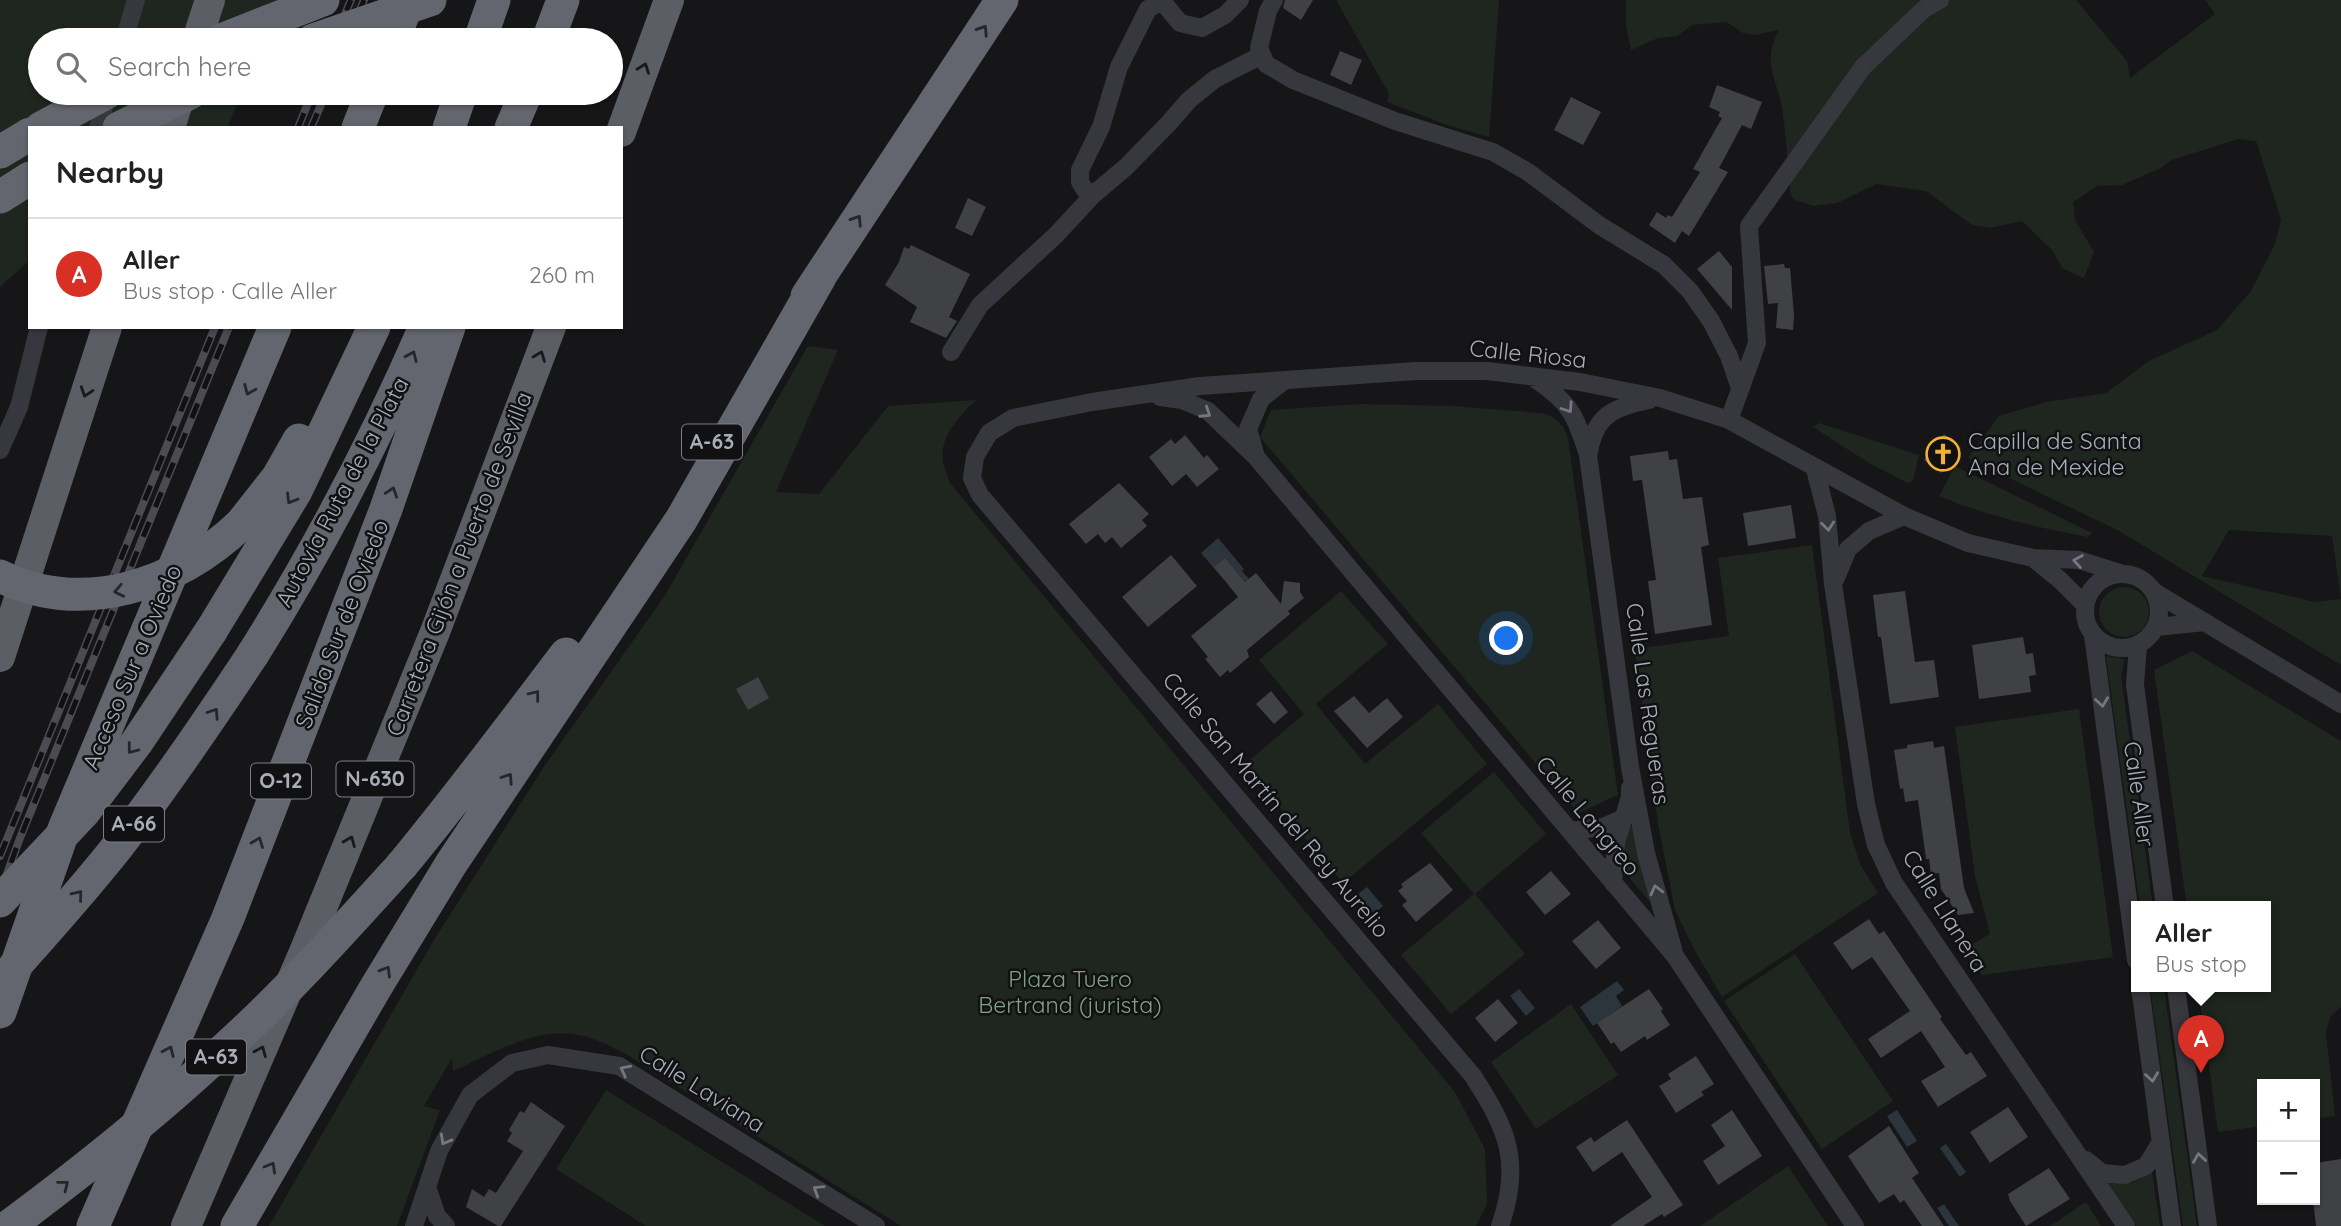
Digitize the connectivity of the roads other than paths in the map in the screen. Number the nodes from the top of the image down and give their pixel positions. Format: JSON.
{"nodes":[{"id":1,"x":136,"y":0,"type":"edge"},
{"id":2,"x":210,"y":0,"type":"edge"},
{"id":3,"x":323,"y":0,"type":"edge"},
{"id":4,"x":410,"y":0,"type":"edge"},
{"id":5,"x":430,"y":0,"type":"edge"},
{"id":6,"x":494,"y":0,"type":"edge"},
{"id":7,"x":563,"y":0,"type":"edge"},
{"id":8,"x":669,"y":0,"type":"edge"},
{"id":9,"x":1002,"y":0,"type":"edge"},
{"id":10,"x":1240,"y":0,"type":"edge"},
{"id":11,"x":1274,"y":0,"type":"edge"},
{"id":12,"x":1940,"y":0,"type":"edge"},
{"id":13,"x":128,"y":28,"type":"edge"},
{"id":14,"x":201,"y":28,"type":"edge"},
{"id":15,"x":252,"y":28,"type":"edge"},
{"id":16,"x":348,"y":28,"type":"edge"},
{"id":17,"x":398,"y":28,"type":"edge"},
{"id":18,"x":484,"y":28,"type":"edge"},
{"id":19,"x":552,"y":28,"type":"edge"},
{"id":20,"x":1262,"y":55,"type":"junction"},
{"id":21,"x":84,"y":105,"type":"edge"},
{"id":22,"x":104,"y":105,"type":"edge"},
{"id":23,"x":166,"y":105,"type":"edge"},
{"id":24,"x":177,"y":105,"type":"edge"},
{"id":25,"x":367,"y":105,"type":"edge"},
{"id":26,"x":522,"y":105,"type":"edge"},
{"id":27,"x":525,"y":105,"type":"edge"},
{"id":28,"x":45,"y":126,"type":"edge"},
{"id":29,"x":99,"y":126,"type":"edge"},
{"id":30,"x":123,"y":126,"type":"edge"},
{"id":31,"x":171,"y":126,"type":"edge"},
{"id":32,"x":359,"y":126,"type":"edge"},
{"id":33,"x":512,"y":126,"type":"edge"},
{"id":34,"x":519,"y":126,"type":"edge"},
{"id":35,"x":623,"y":126,"type":"edge"},
{"id":36,"x":28,"y":136,"type":"edge"},
{"id":37,"x":0,"y":152,"type":"edge"},
{"id":38,"x":28,"y":179,"type":"edge"},
{"id":39,"x":1094,"y":194,"type":"junction"},
{"id":40,"x":0,"y":197,"type":"edge"},
{"id":41,"x":820,"y":277,"type":"junction"},
{"id":42,"x":38,"y":329,"type":"edge"},
{"id":43,"x":106,"y":329,"type":"edge"},
{"id":44,"x":274,"y":329,"type":"edge"},
{"id":45,"x":352,"y":329,"type":"edge"},
{"id":46,"x":373,"y":329,"type":"edge"},
{"id":47,"x":424,"y":329,"type":"edge"},
{"id":48,"x":448,"y":329,"type":"edge"},
{"id":49,"x":550,"y":329,"type":"edge"},
{"id":50,"x":951,"y":352,"type":"dead end"},
{"id":51,"x":1530,"y":375,"type":"junction"},
{"id":52,"x":1285,"y":380,"type":"junction"},
{"id":53,"x":1740,"y":388,"type":"junction"},
{"id":54,"x":1143,"y":395,"type":"junction"},
{"id":55,"x":1660,"y":398,"type":"junction"},
{"id":56,"x":1728,"y":420,"type":"junction"},
{"id":57,"x":989,"y":433,"type":"joint"},
{"id":58,"x":0,"y":450,"type":"edge"},
{"id":59,"x":1588,"y":455,"type":"junction"},
{"id":60,"x":1256,"y":457,"type":"junction"},
{"id":61,"x":1815,"y":469,"type":"junction"},
{"id":62,"x":1904,"y":516,"type":"junction"},
{"id":63,"x":2033,"y":558,"type":"junction"},
{"id":64,"x":2120,"y":573,"type":"junction"},
{"id":65,"x":0,"y":576,"type":"edge"},
{"id":66,"x":1833,"y":583,"type":"junction"},
{"id":67,"x":2155,"y":593,"type":"junction"},
{"id":68,"x":17,"y":606,"type":"junction"},
{"id":69,"x":2085,"y":606,"type":"junction"},
{"id":70,"x":2205,"y":622,"type":"junction"},
{"id":71,"x":2157,"y":627,"type":"junction"},
{"id":72,"x":2093,"y":635,"type":"junction"},
{"id":73,"x":0,"y":636,"type":"edge"},
{"id":74,"x":2138,"y":645,"type":"junction"},
{"id":75,"x":0,"y":657,"type":"edge"},
{"id":76,"x":2341,"y":704,"type":"edge"},
{"id":77,"x":1630,"y":767,"type":"junction"},
{"id":78,"x":1624,"y":818,"type":"junction"},
{"id":79,"x":1570,"y":831,"type":"junction"},
{"id":80,"x":1613,"y":883,"type":"junction"},
{"id":81,"x":0,"y":901,"type":"edge"},
{"id":82,"x":2164,"y":901,"type":"edge"},
{"id":83,"x":2131,"y":922,"type":"edge"},
{"id":84,"x":1675,"y":956,"type":"junction"},
{"id":85,"x":0,"y":983,"type":"edge"},
{"id":86,"x":2141,"y":992,"type":"edge"},
{"id":87,"x":2177,"y":992,"type":"edge"},
{"id":88,"x":0,"y":1012,"type":"edge"},
{"id":89,"x":2161,"y":1143,"type":"junction"},
{"id":90,"x":2076,"y":1153,"type":"junction"},
{"id":91,"x":428,"y":1188,"type":"junction"},
{"id":92,"x":9,"y":1226,"type":"edge"},
{"id":93,"x":93,"y":1226,"type":"edge"},
{"id":94,"x":186,"y":1226,"type":"edge"},
{"id":95,"x":237,"y":1226,"type":"edge"},
{"id":96,"x":414,"y":1226,"type":"edge"},
{"id":97,"x":446,"y":1226,"type":"edge"},
{"id":98,"x":876,"y":1226,"type":"edge"},
{"id":99,"x":1500,"y":1226,"type":"edge"},
{"id":100,"x":1855,"y":1226,"type":"edge"},
{"id":101,"x":2126,"y":1226,"type":"edge"},
{"id":102,"x":2172,"y":1226,"type":"edge"},
{"id":103,"x":2208,"y":1226,"type":"edge"}],
"edges":[{"from":1,"to":13,"type":"street"},
{"from":2,"to":14,"type":"highway"},
{"from":3,"to":15,"type":"highway"},
{"from":4,"to":17,"type":"highway"},
{"from":5,"to":16,"type":"highway","bridge":true},
{"from":6,"to":18,"type":"highway"},
{"from":7,"to":19,"type":"highway"},
{"from":35,"to":8,"type":"highway","one_way":true},
{"from":41,"to":9,"type":"highway","number":"A-63","one_way":true},
{"from":10,"to":39,"type":"street"},
{"from":11,"to":20,"type":"street"},
{"from":12,"to":53,"type":"street"},
{"from":20,"to":39,"type":"street"},
{"from":20,"to":53,"type":"street"},
{"from":21,"to":28,"type":"highway"},
{"from":22,"to":29,"type":"street"},
{"from":23,"to":30,"type":"highway","bridge":true},
{"from":24,"to":31,"type":"highway"},
{"from":25,"to":32,"type":"highway"},
{"from":26,"to":33,"type":"highway"},
{"from":27,"to":34,"type":"highway"},
{"from":36,"to":37,"type":"highway"},
{"from":38,"to":40,"type":"highway"},
{"from":39,"to":50,"type":"street"},
{"from":92,"to":41,"type":"highway","number":"A-63","one_way":true,"bridge":true},
{"from":95,"to":41,"type":"highway","one_way":true},
{"from":42,"to":58,"type":"street"},
{"from":43,"to":68,"type":"highway","one_way":true},
{"from":44,"to":88,"type":"highway","name":"Acceso Sur a Oviedo","one_way":true},
{"from":45,"to":65,"type":"highway","one_way":true,"bridge":true},
{"from":46,"to":81,"type":"highway","name":"Autovía Ruta de la Plata","number":"A-66","one_way":true,"bridge":true},
{"from":85,"to":47,"type":"highway","name":"Autovía Ruta de la Plata","number":"A-66","one_way":true,"bridge":true},
{"from":93,"to":48,"type":"highway","name":"Salida Sur de Oviedo","number":"O-12","one_way":true},
{"from":94,"to":49,"type":"highway","name":"Carretera Gijón a Puerto de Sevilla","number":"N-630","one_way":true},
{"from":51,"to":52,"type":"street","name":"Calle Riosa"},
{"from":51,"to":55,"type":"street","name":"Calle Riosa"},
{"from":51,"to":59,"type":"street","name":"Calle Las Regueras","one_way":true},
{"from":52,"to":54,"type":"street","name":"Calle Riosa"},
{"from":52,"to":60,"type":"street"},
{"from":53,"to":56,"type":"street"},
{"from":54,"to":57,"type":"street","name":"Calle Riosa"},
{"from":54,"to":60,"type":"street","name":"Calle Langreo","one_way":true},
{"from":55,"to":56,"type":"street","name":"Calle Riosa"},
{"from":55,"to":59,"type":"street","name":"Calle Las Regueras"},
{"from":56,"to":61,"type":"street","name":"Calle Riosa"},
{"from":57,"to":99,"type":"street","name":"Calle San Martín del Rey Aurelio"},
{"from":59,"to":77,"type":"street","name":"Calle Las Regueras"},
{"from":60,"to":79,"type":"street","name":"Calle Langreo"},
{"from":61,"to":62,"type":"street","name":"Calle Riosa"},
{"from":61,"to":66,"type":"street","name":"Calle Llanera","one_way":true},
{"from":62,"to":63,"type":"street","name":"Calle Riosa"},
{"from":62,"to":66,"type":"street"},
{"from":64,"to":63,"type":"street","name":"Calle Riosa","one_way":true},
{"from":63,"to":69,"type":"street","name":"Calle Riosa"},
{"from":64,"to":67,"type":"street"},
{"from":64,"to":69,"type":"street"},
{"from":66,"to":90,"type":"street","name":"Calle Llanera"},
{"from":67,"to":70,"type":"street"},
{"from":67,"to":71,"type":"street"},
{"from":68,"to":73,"type":"street"},
{"from":68,"to":75,"type":"highway"},
{"from":69,"to":72,"type":"street"},
{"from":70,"to":71,"type":"street"},
{"from":70,"to":76,"type":"street"},
{"from":71,"to":74,"type":"street"},
{"from":72,"to":74,"type":"street"},
{"from":72,"to":83,"type":"street","name":"Calle Aller","one_way":true},
{"from":74,"to":82,"type":"street","name":"Calle Aller"},
{"from":77,"to":78,"type":"street"},
{"from":84,"to":77,"type":"street","name":"Calle Las Regueras","one_way":true},
{"from":78,"to":79,"type":"street"},
{"from":78,"to":80,"type":"street"},
{"from":79,"to":80,"type":"street","name":"Calle Langreo"},
{"from":80,"to":84,"type":"street","name":"Calle Langreo"},
{"from":84,"to":100,"type":"street","name":"Calle Langreo"},
{"from":86,"to":89,"type":"street","one_way":true},
{"from":103,"to":87,"type":"street","one_way":true},
{"from":89,"to":90,"type":"street","name":"Calle Llanera"},
{"from":89,"to":102,"type":"street"},
{"from":90,"to":101,"type":"street","name":"Calle Llanera"},
{"from":91,"to":96,"type":"street","name":"Calle Laviana"},
{"from":91,"to":97,"type":"street"},
{"from":98,"to":91,"type":"street","name":"Calle Laviana","one_way":true}]}
